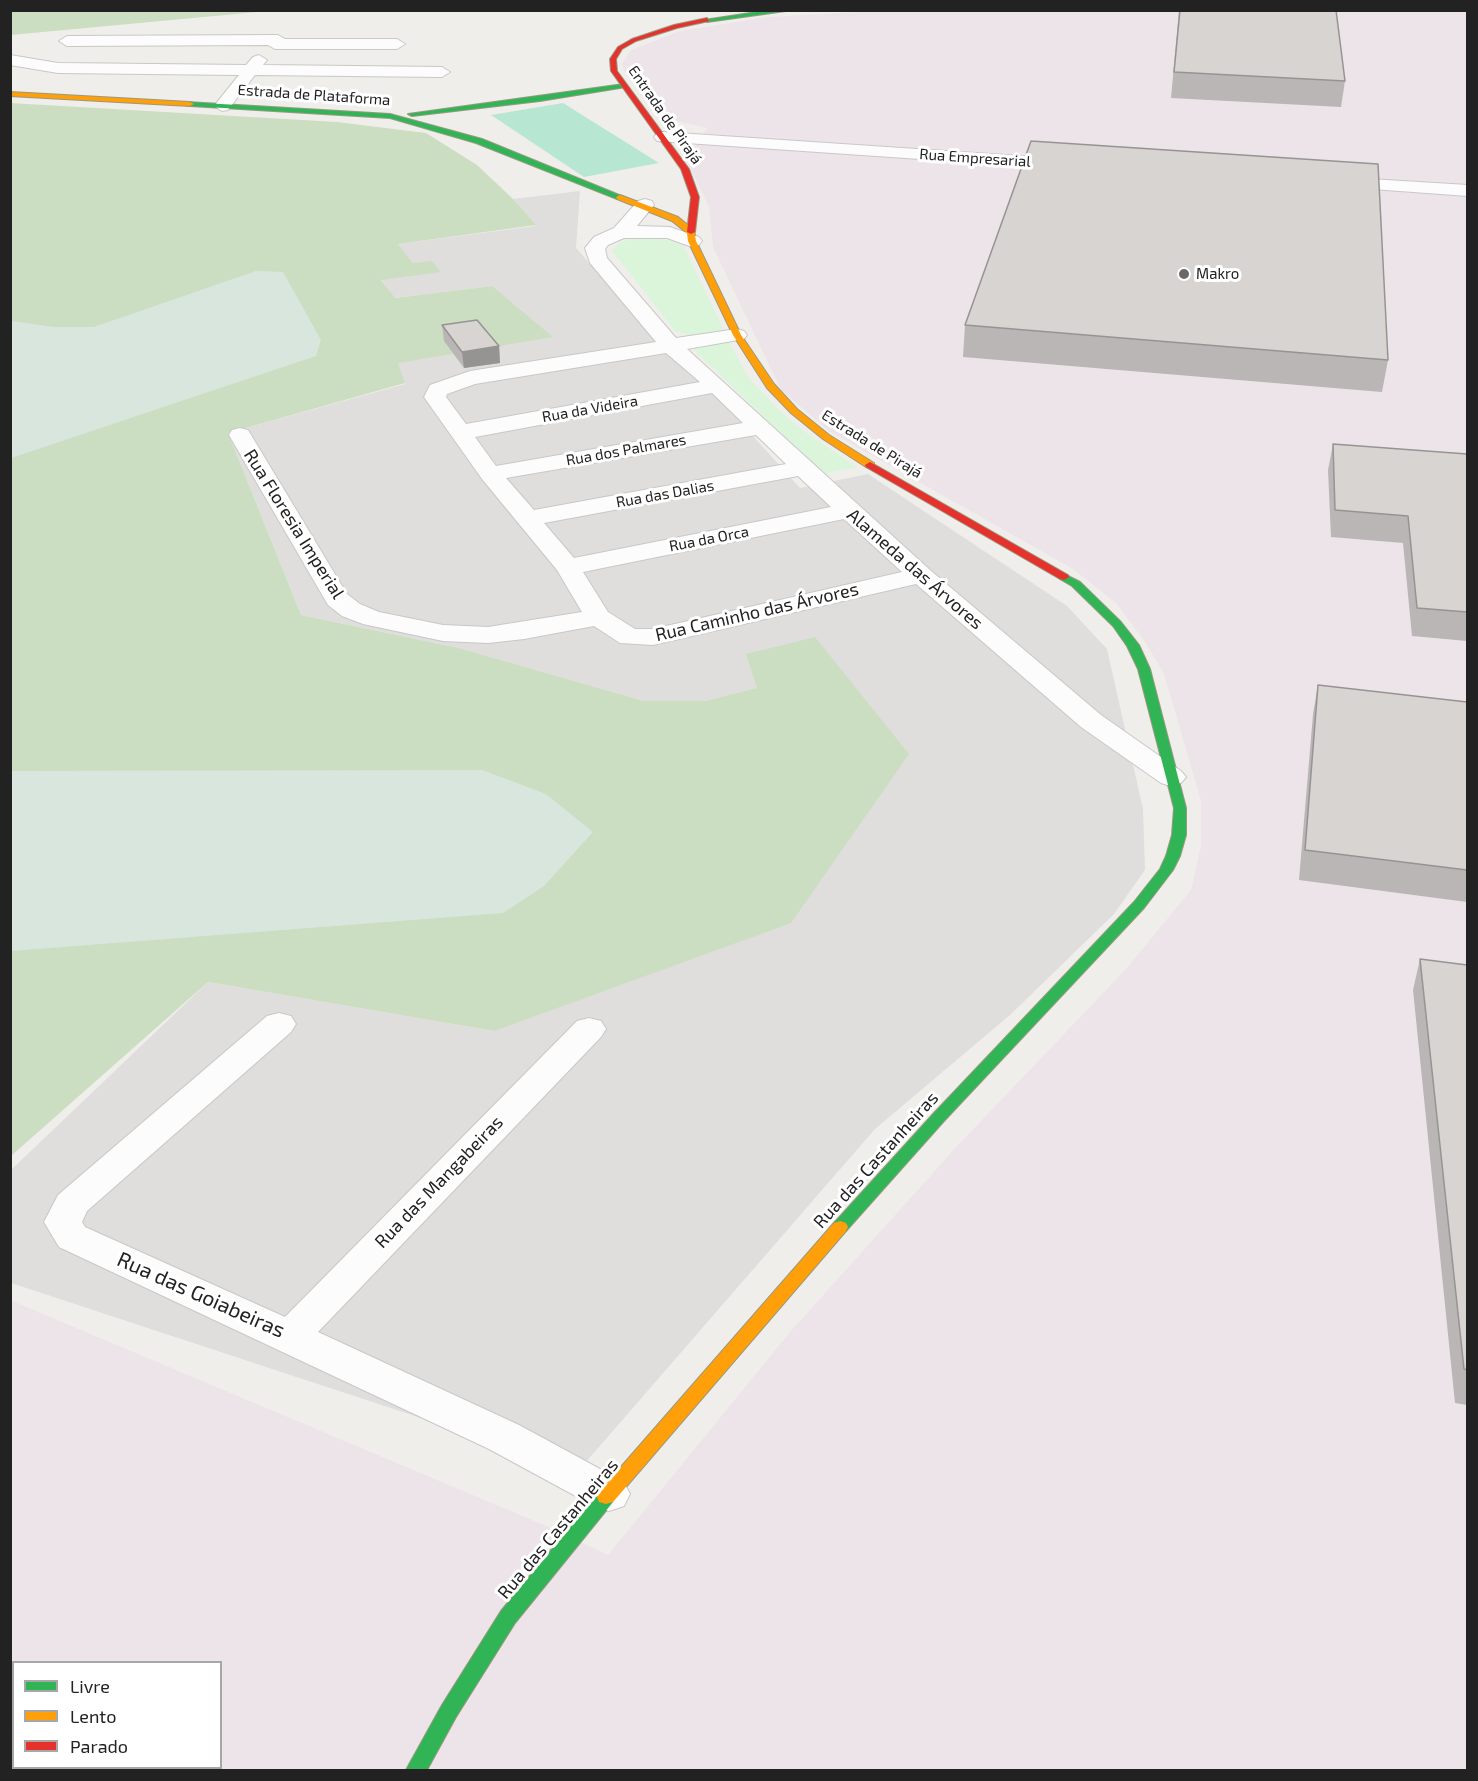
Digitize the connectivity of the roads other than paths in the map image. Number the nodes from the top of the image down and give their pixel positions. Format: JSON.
{"nodes":[{"id":1,"x":790,"y":10,"type":"edge"},
{"id":2,"x":49,"y":36,"type":"dead end"},
{"id":3,"x":280,"y":38,"type":"junction"},
{"id":4,"x":67,"y":41,"type":"junction"},
{"id":5,"x":397,"y":44,"type":"dead end"},
{"id":6,"x":10,"y":60,"type":"edge"},
{"id":7,"x":58,"y":68,"type":"junction"},
{"id":8,"x":250,"y":70,"type":"junction"},
{"id":9,"x":441,"y":72,"type":"dead end"},
{"id":10,"x":624,"y":86,"type":"junction"},
{"id":11,"x":10,"y":94,"type":"edge"},
{"id":12,"x":222,"y":106,"type":"junction"},
{"id":13,"x":390,"y":116,"type":"junction"},
{"id":14,"x":663,"y":137,"type":"junction"},
{"id":15,"x":1085,"y":165,"type":"edge"},
{"id":16,"x":1324,"y":182,"type":"edge"},
{"id":17,"x":1467,"y":191,"type":"edge"},
{"id":18,"x":645,"y":206,"type":"junction"},
{"id":19,"x":621,"y":232,"type":"junction"},
{"id":20,"x":692,"y":237,"type":"junction"},
{"id":21,"x":737,"y":335,"type":"junction"},
{"id":22,"x":672,"y":347,"type":"junction"},
{"id":23,"x":717,"y":386,"type":"junction"},
{"id":24,"x":762,"y":427,"type":"junction"},
{"id":25,"x":462,"y":432,"type":"junction"},
{"id":26,"x":240,"y":435,"type":"dead end"},
{"id":27,"x":803,"y":468,"type":"junction"},
{"id":28,"x":490,"y":474,"type":"junction"},
{"id":29,"x":849,"y":511,"type":"junction"},
{"id":30,"x":527,"y":519,"type":"junction"},
{"id":31,"x":1045,"y":565,"type":"joint"},
{"id":32,"x":568,"y":567,"type":"junction"},
{"id":33,"x":921,"y":575,"type":"junction"},
{"id":34,"x":598,"y":617,"type":"junction"},
{"id":35,"x":1171,"y":777,"type":"junction"},
{"id":36,"x":279,"y":1024,"type":"dead end"},
{"id":37,"x":588,"y":1029,"type":"dead end"},
{"id":38,"x":290,"y":1336,"type":"junction"},
{"id":39,"x":609,"y":1494,"type":"junction"},
{"id":40,"x":416,"y":1770,"type":"edge"}],
"edges":[{"from":1,"to":10,"type":"main road","name":"Entrada de Pirajá"},
{"from":2,"to":4,"type":"street"},
{"from":3,"to":4,"type":"street"},
{"from":3,"to":5,"type":"street"},
{"from":3,"to":8,"type":"street"},
{"from":4,"to":7,"type":"street"},
{"from":6,"to":7,"type":"street"},
{"from":7,"to":8,"type":"street"},
{"from":8,"to":9,"type":"street"},
{"from":8,"to":12,"type":"street"},
{"from":10,"to":13,"type":"main road"},
{"from":10,"to":14,"type":"main road","name":"Entrada de Pirajá"},
{"from":11,"to":12,"type":"main road","name":"Estrada de Plataforma"},
{"from":12,"to":13,"type":"main road","name":"Estrada de Plataforma"},
{"from":13,"to":18,"type":"main road","name":"Estrada de Plataforma"},
{"from":14,"to":15,"type":"street","name":"Rua Empresarial"},
{"from":14,"to":20,"type":"main road","name":"Entrada de Pirajá"},
{"from":16,"to":17,"type":"street"},
{"from":18,"to":19,"type":"street","name":"Alameda das Árvores"},
{"from":18,"to":20,"type":"main road","name":"Estrada de Plataforma"},
{"from":19,"to":20,"type":"street"},
{"from":19,"to":22,"type":"street","name":"Alameda das Árvores"},
{"from":20,"to":21,"type":"main road","name":"Estrada de Pirajá"},
{"from":21,"to":22,"type":"street"},
{"from":21,"to":31,"type":"main road","name":"Estrada de Pirajá"},
{"from":22,"to":23,"type":"street","name":"Alameda das Árvores"},
{"from":22,"to":25,"type":"street"},
{"from":23,"to":24,"type":"street","name":"Alameda das Árvores"},
{"from":23,"to":25,"type":"street","name":"Rua da Videira"},
{"from":24,"to":27,"type":"street","name":"Alameda das Árvores"},
{"from":24,"to":28,"type":"street","name":"Rua dos Palmares"},
{"from":25,"to":28,"type":"street"},
{"from":26,"to":34,"type":"street","name":"Rua Floresia Imperial"},
{"from":27,"to":29,"type":"street","name":"Alameda das Árvores"},
{"from":27,"to":30,"type":"street","name":"Rua das Dalias"},
{"from":28,"to":30,"type":"street"},
{"from":29,"to":32,"type":"street","name":"Rua da Orca"},
{"from":29,"to":33,"type":"street","name":"Alameda das Árvores"},
{"from":30,"to":32,"type":"street"},
{"from":31,"to":35,"type":"main road","name":"Rua das Castanheiras"},
{"from":32,"to":34,"type":"street"},
{"from":33,"to":34,"type":"street","name":"Rua Caminho das Árvores"},
{"from":33,"to":35,"type":"street","name":"Alameda das Árvores"},
{"from":35,"to":39,"type":"main road","name":"Rua das Castanheiras"},
{"from":36,"to":38,"type":"street","name":"Rua das Goiabeiras"},
{"from":37,"to":38,"type":"street","name":"Rua das Mangabeiras"},
{"from":38,"to":39,"type":"street","name":"Rua das Goiabeiras"},
{"from":39,"to":40,"type":"main road","name":"Rua das Castanheiras"}]}
